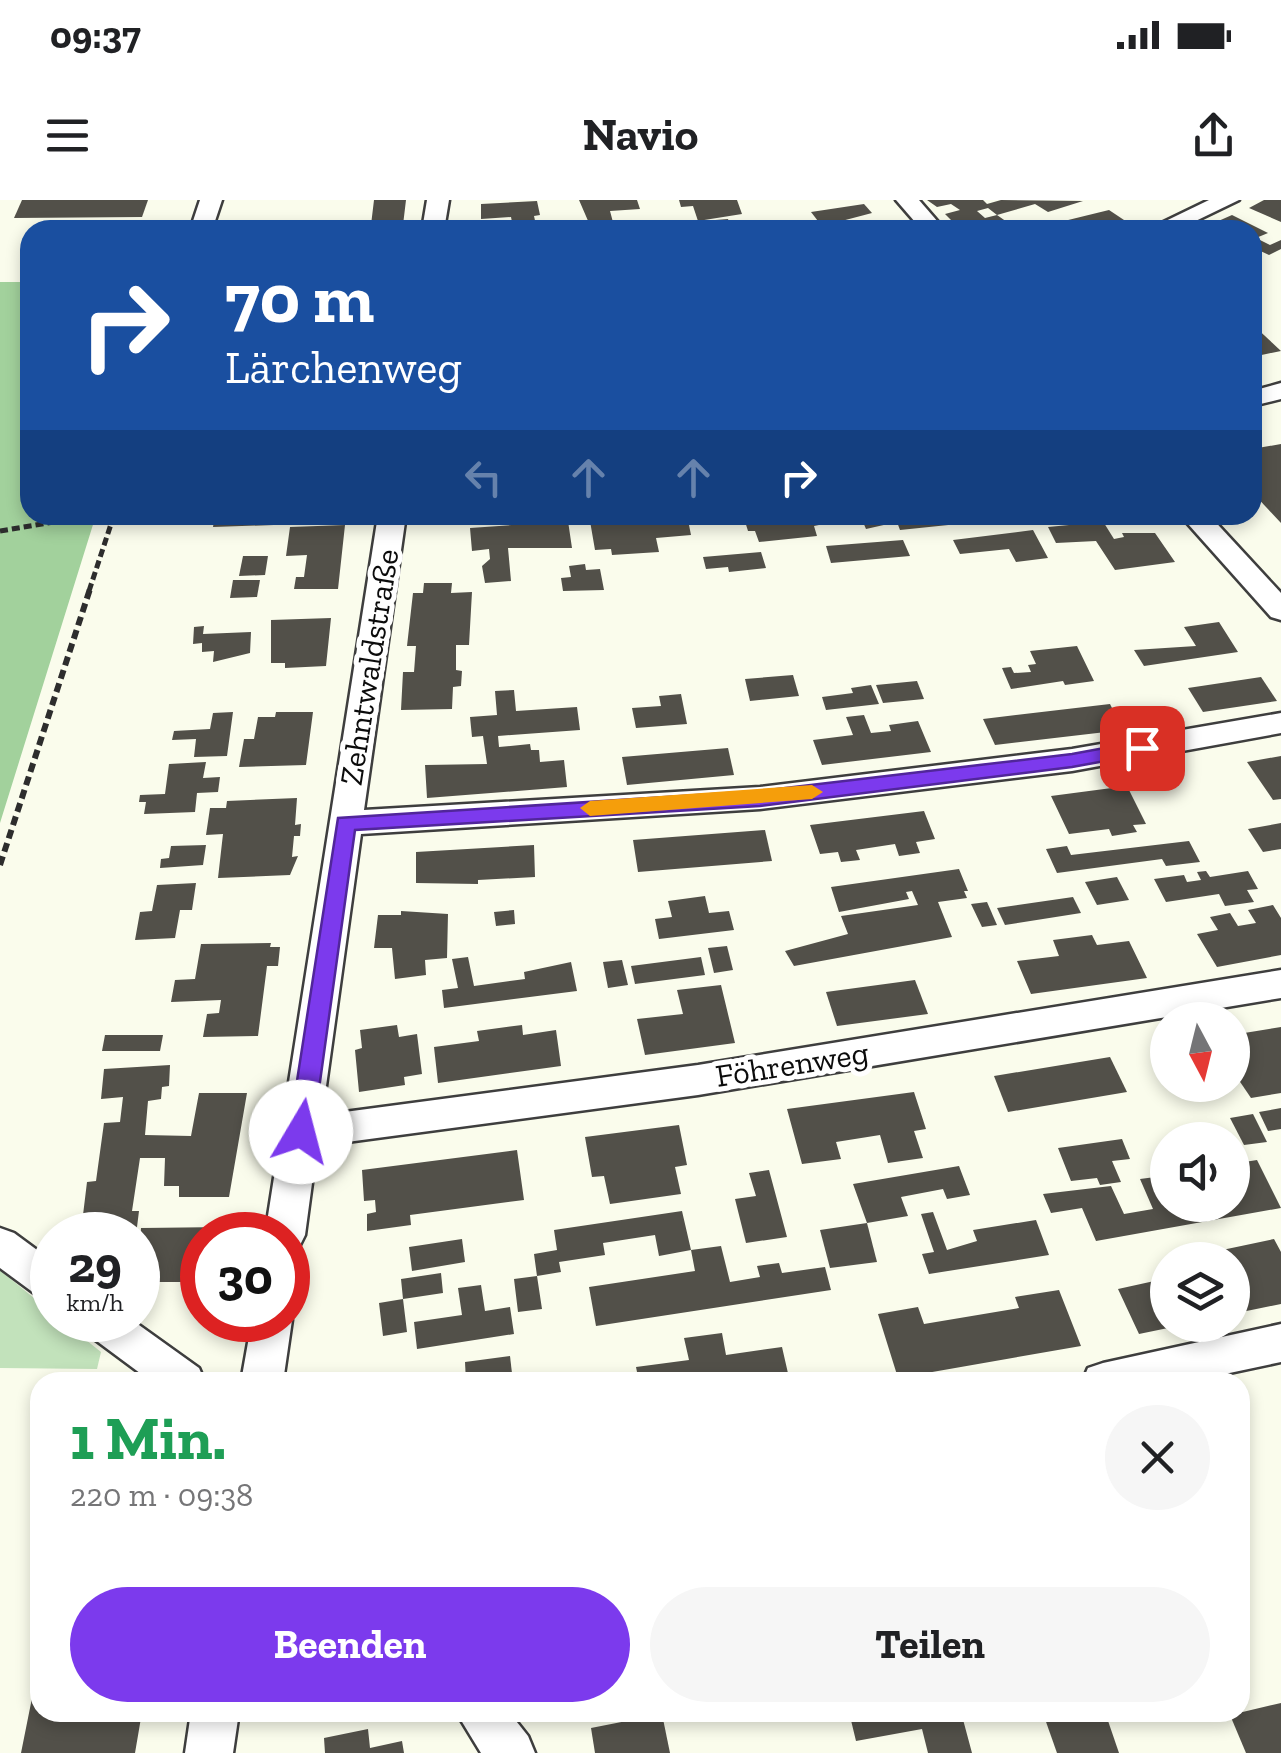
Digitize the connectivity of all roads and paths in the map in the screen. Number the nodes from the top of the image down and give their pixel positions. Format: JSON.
{"nodes":[{"id":1,"x":907,"y":200,"type":"edge"},
{"id":2,"x":1228,"y":200,"type":"edge"},
{"id":3,"x":925,"y":220,"type":"edge"},
{"id":4,"x":1181,"y":220,"type":"edge"},
{"id":5,"x":32,"y":525,"type":"edge"},
{"id":6,"x":111,"y":525,"type":"edge"},
{"id":7,"x":390,"y":525,"type":"edge"},
{"id":8,"x":1203,"y":525,"type":"edge"},
{"id":9,"x":0,"y":530,"type":"edge"},
{"id":10,"x":1281,"y":611,"type":"edge"},
{"id":11,"x":1281,"y":723,"type":"edge"},
{"id":12,"x":345,"y":823,"type":"junction"},
{"id":13,"x":0,"y":865,"type":"edge"},
{"id":14,"x":1281,"y":984,"type":"edge"},
{"id":15,"x":301,"y":1132,"type":"junction"},
{"id":16,"x":289,"y":1212,"type":"edge"},
{"id":17,"x":0,"y":1245,"type":"edge"},
{"id":18,"x":30,"y":1268,"type":"edge"},
{"id":19,"x":130,"y":1342,"type":"edge"},
{"id":20,"x":268,"y":1342,"type":"edge"},
{"id":21,"x":1281,"y":1344,"type":"edge"},
{"id":22,"x":170,"y":1372,"type":"edge"},
{"id":23,"x":264,"y":1372,"type":"edge"},
{"id":24,"x":1150,"y":1372,"type":"edge"},
{"id":25,"x":213,"y":1722,"type":"edge"},
{"id":26,"x":487,"y":1722,"type":"edge"},
{"id":27,"x":209,"y":1753,"type":"edge"},
{"id":28,"x":511,"y":1753,"type":"edge"}],
"edges":[{"from":1,"to":3,"type":"street"},
{"from":2,"to":4,"type":"street"},
{"from":5,"to":9,"type":"path"},
{"from":6,"to":13,"type":"path"},
{"from":7,"to":12,"type":"street","name":"Zehntwaldstraße"},
{"from":8,"to":10,"type":"street"},
{"from":11,"to":12,"type":"street"},
{"from":12,"to":15,"type":"street","name":"Zehntwaldstraße"},
{"from":14,"to":15,"type":"street","name":"Föhrenweg"},
{"from":15,"to":16,"type":"street","name":"Zehntwaldstraße"},
{"from":17,"to":18,"type":"street"},
{"from":19,"to":22,"type":"street"},
{"from":20,"to":23,"type":"street"},
{"from":21,"to":24,"type":"street"},
{"from":25,"to":27,"type":"street"},
{"from":26,"to":28,"type":"street"}]}
